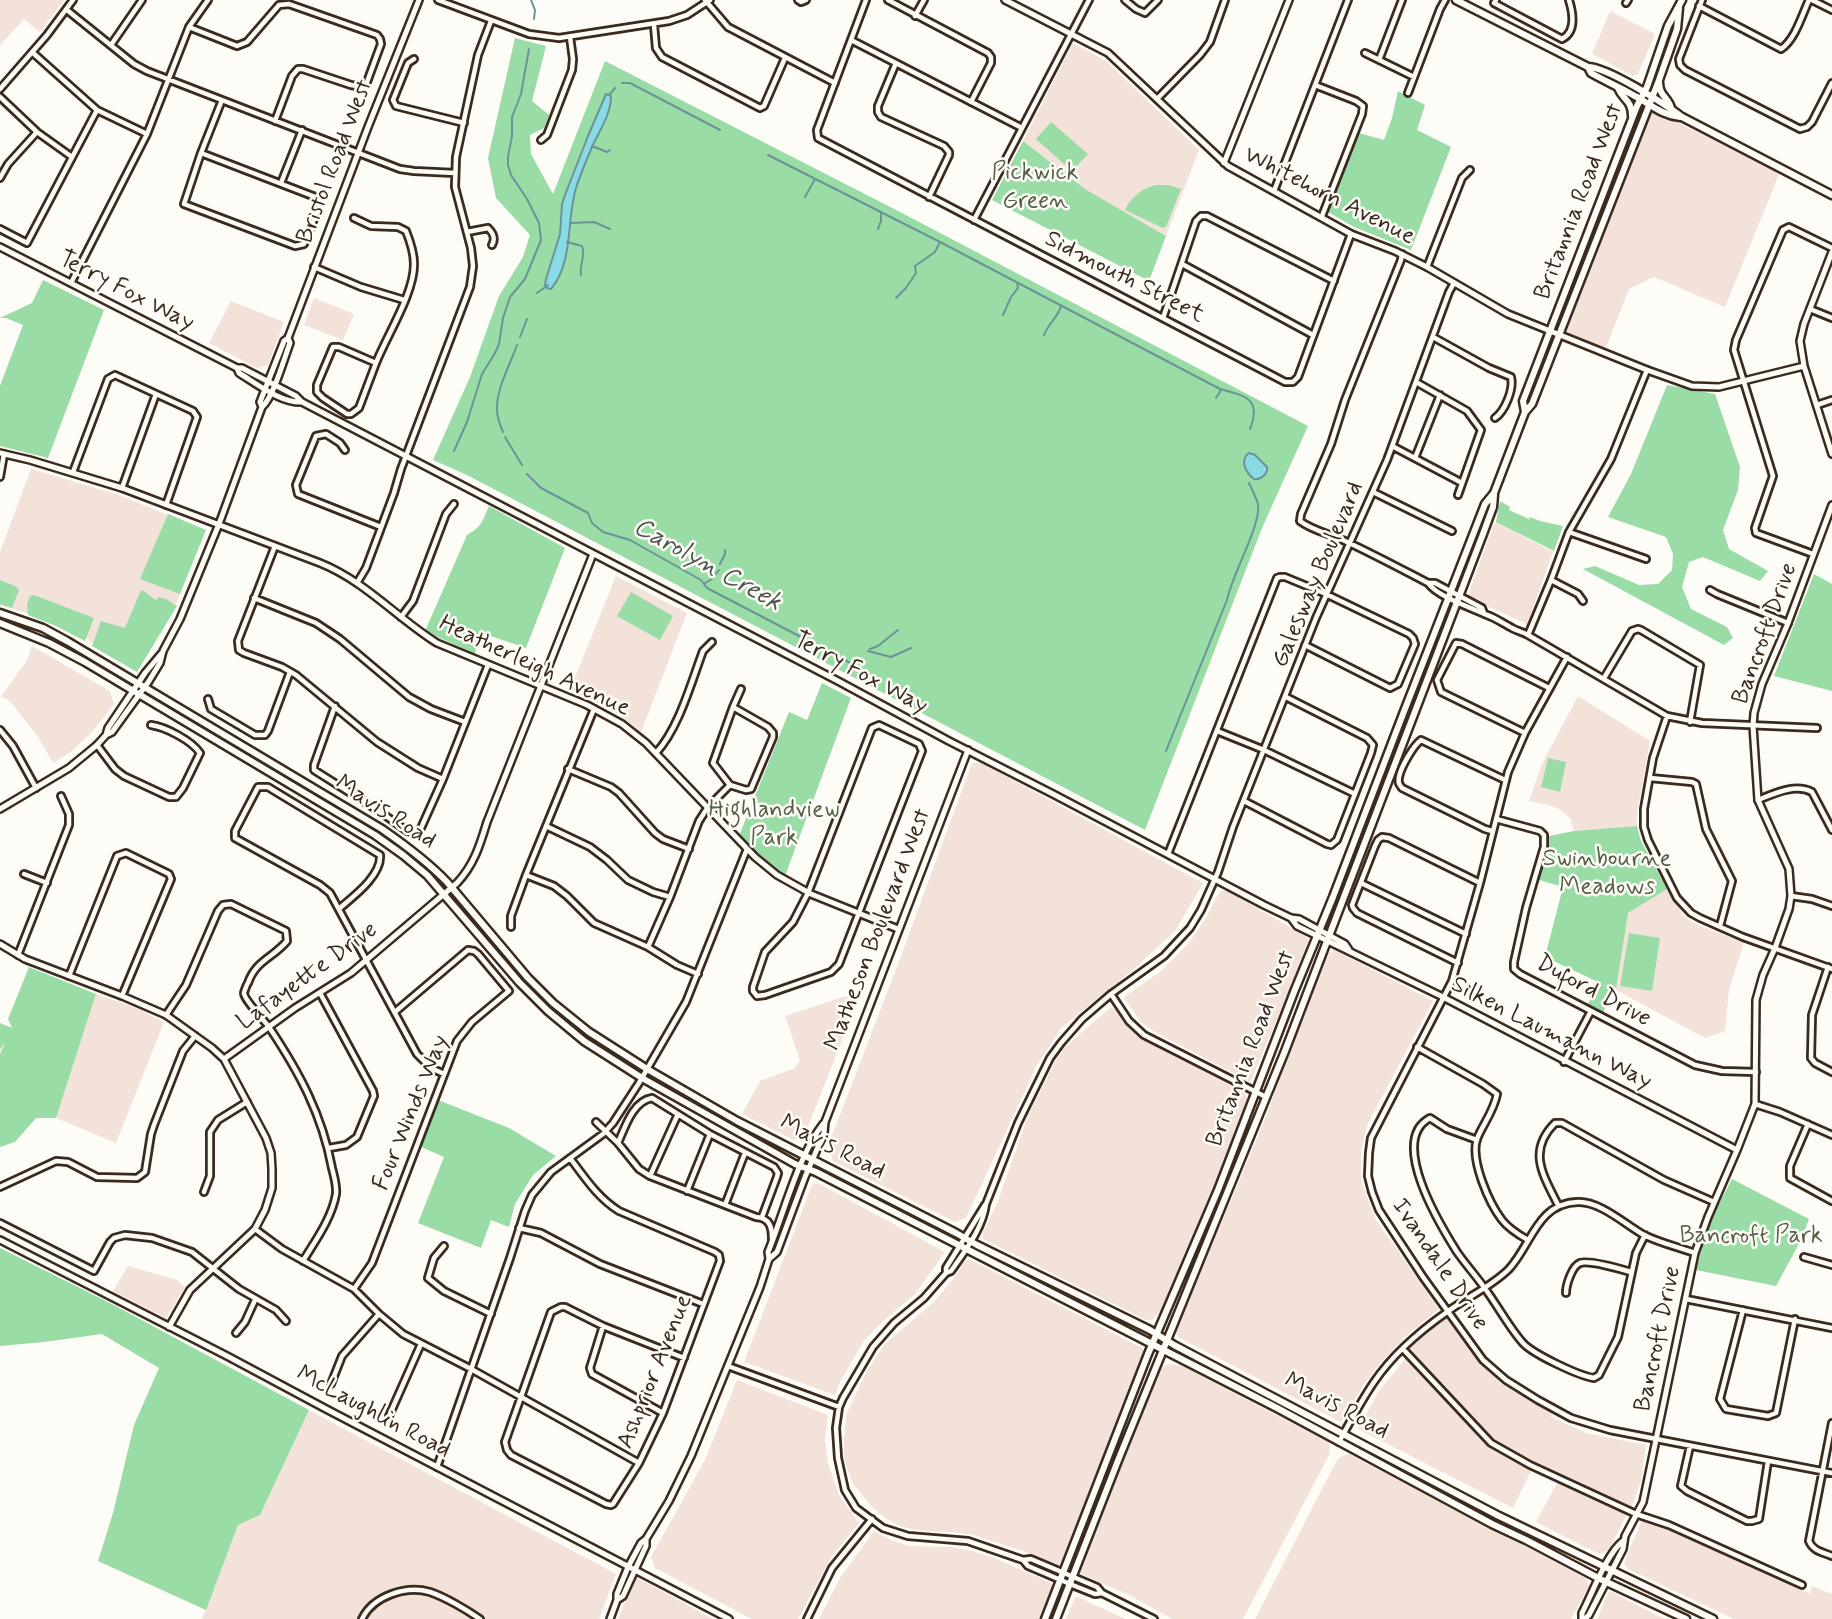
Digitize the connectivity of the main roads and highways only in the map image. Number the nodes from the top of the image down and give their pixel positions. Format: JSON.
{"nodes":[{"id":1,"x":1455,"y":0,"type":"edge"},
{"id":2,"x":1682,"y":0,"type":"edge"},
{"id":3,"x":1679,"y":8,"type":"junction"},
{"id":4,"x":1588,"y":67,"type":"junction"},
{"id":5,"x":1659,"y":80,"type":"junction"},
{"id":6,"x":1618,"y":88,"type":"junction"},
{"id":7,"x":1642,"y":96,"type":"junction"},
{"id":8,"x":1650,"y":101,"type":"junction"},
{"id":9,"x":1671,"y":109,"type":"junction"},
{"id":10,"x":1682,"y":117,"type":"junction"},
{"id":11,"x":1632,"y":120,"type":"junction"},
{"id":12,"x":1832,"y":195,"type":"edge"},
{"id":13,"x":1525,"y":412,"type":"junction"},
{"id":14,"x":1454,"y":597,"type":"junction"},
{"id":15,"x":0,"y":613,"type":"edge"},
{"id":16,"x":0,"y":623,"type":"edge"},
{"id":17,"x":1062,"y":1286,"type":"junction"},
{"id":18,"x":1056,"y":1295,"type":"junction"},
{"id":19,"x":1156,"y":1334,"type":"junction"},
{"id":20,"x":1167,"y":1340,"type":"junction"},
{"id":21,"x":1152,"y":1345,"type":"junction"},
{"id":22,"x":1163,"y":1350,"type":"junction"},
{"id":23,"x":1066,"y":1578,"type":"junction"},
{"id":24,"x":1045,"y":1619,"type":"edge"},
{"id":25,"x":1056,"y":1619,"type":"edge"},
{"id":26,"x":1686,"y":1619,"type":"edge"},
{"id":27,"x":1713,"y":1619,"type":"edge"}],
"edges":[{"from":1,"to":4,"type":"main road"},
{"from":2,"to":3,"type":"main road","name":"Britannia Road West"},
{"from":3,"to":5,"type":"main road","name":"Britannia Road West"},
{"from":3,"to":7,"type":"main road","name":"Britannia Road West"},
{"from":4,"to":6,"type":"main road"},
{"from":4,"to":7,"type":"main road"},
{"from":5,"to":8,"type":"main road","name":"Britannia Road West"},
{"from":5,"to":9,"type":"main road"},
{"from":6,"to":7,"type":"main road"},
{"from":6,"to":11,"type":"main road"},
{"from":7,"to":8,"type":"main road"},
{"from":7,"to":11,"type":"main road","name":"Britannia Road West"},
{"from":8,"to":9,"type":"main road"},
{"from":8,"to":10,"type":"main road"},
{"from":8,"to":13,"type":"main road","name":"Britannia Road West"},
{"from":9,"to":10,"type":"main road"},
{"from":10,"to":12,"type":"main road"},
{"from":11,"to":13,"type":"main road","name":"Britannia Road West"},
{"from":13,"to":14,"type":"main road","name":"Britannia Road West"},
{"from":14,"to":19,"type":"main road","name":"Britannia Road West"},
{"from":14,"to":20,"type":"main road","name":"Britannia Road West"},
{"from":15,"to":17,"type":"main road","name":"Mavis Road"},
{"from":16,"to":18,"type":"main road","name":"Mavis Road"},
{"from":17,"to":18,"type":"main road"},
{"from":17,"to":19,"type":"main road","name":"Mavis Road"},
{"from":18,"to":21,"type":"main road","name":"Mavis Road"},
{"from":19,"to":20,"type":"main road","name":"Mavis Road"},
{"from":19,"to":21,"type":"main road","name":"Britannia Road West"},
{"from":20,"to":22,"type":"main road","name":"Britannia Road West"},
{"from":20,"to":27,"type":"main road","name":"Mavis Road"},
{"from":21,"to":22,"type":"main road","name":"Mavis Road"},
{"from":21,"to":23,"type":"main road","name":"Britannia Road West"},
{"from":22,"to":23,"type":"main road","name":"Britannia Road West"},
{"from":22,"to":26,"type":"main road","name":"Mavis Road"},
{"from":23,"to":24,"type":"main road","name":"Britannia Road West"},
{"from":23,"to":25,"type":"main road","name":"Britannia Road West"}]}
